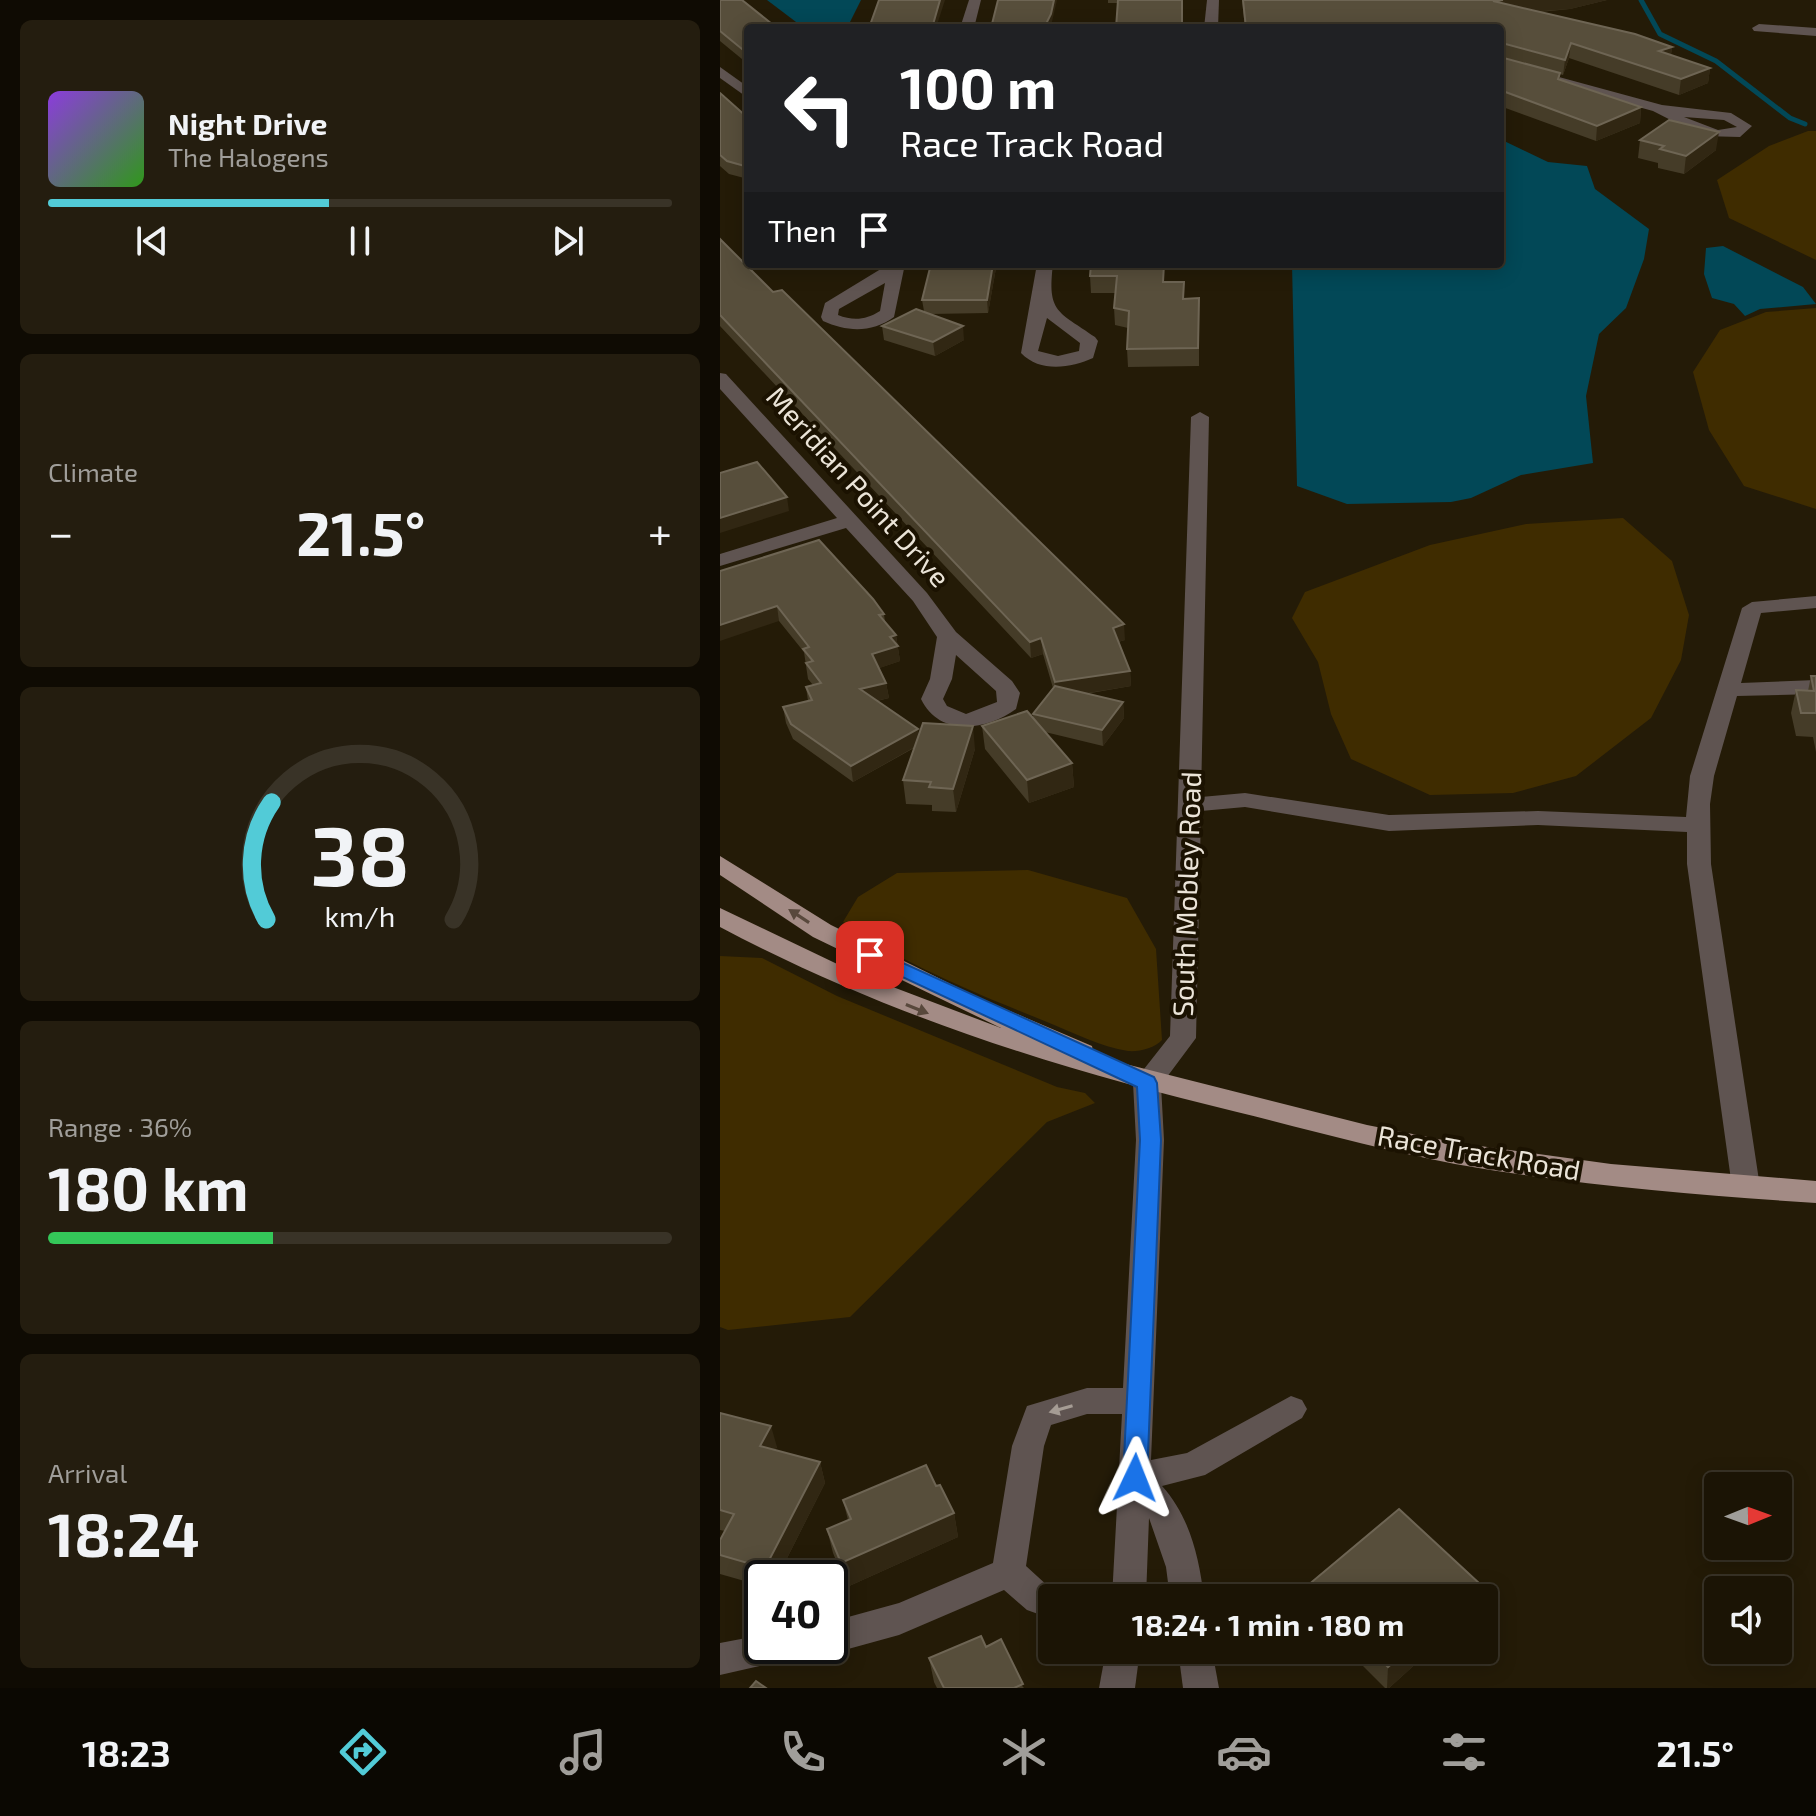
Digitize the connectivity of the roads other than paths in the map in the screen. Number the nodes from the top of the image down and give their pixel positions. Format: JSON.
{"nodes":[{"id":1,"x":975,"y":0,"type":"edge"},
{"id":2,"x":1213,"y":0,"type":"edge"},
{"id":3,"x":968,"y":24,"type":"edge"},
{"id":4,"x":1211,"y":24,"type":"edge"},
{"id":5,"x":1759,"y":28,"type":"dead end"},
{"id":6,"x":1816,"y":32,"type":"edge"},
{"id":7,"x":1504,"y":66,"type":"edge"},
{"id":8,"x":720,"y":71,"type":"edge"},
{"id":9,"x":744,"y":91,"type":"edge"},
{"id":10,"x":1658,"y":108,"type":"junction"},
{"id":11,"x":1044,"y":268,"type":"edge"},
{"id":12,"x":1040,"y":293,"type":"dead end"},
{"id":13,"x":720,"y":378,"type":"edge"},
{"id":14,"x":1200,"y":417,"type":"dead end"},
{"id":15,"x":848,"y":521,"type":"junction"},
{"id":16,"x":720,"y":560,"type":"edge"},
{"id":17,"x":1816,"y":602,"type":"edge"},
{"id":18,"x":948,"y":637,"type":"dead end"},
{"id":19,"x":1816,"y":687,"type":"edge"},
{"id":20,"x":1728,"y":690,"type":"junction"},
{"id":21,"x":1189,"y":805,"type":"junction"},
{"id":22,"x":1698,"y":825,"type":"junction"},
{"id":23,"x":720,"y":864,"type":"edge"},
{"id":24,"x":720,"y":916,"type":"edge"},
{"id":25,"x":1147,"y":1083,"type":"junction"},
{"id":26,"x":1746,"y":1187,"type":"junction"},
{"id":27,"x":1816,"y":1192,"type":"edge"},
{"id":28,"x":1138,"y":1401,"type":"junction"},
{"id":29,"x":1291,"y":1409,"type":"dead end"},
{"id":30,"x":1135,"y":1478,"type":"junction"},
{"id":31,"x":1008,"y":1572,"type":"junction"},
{"id":32,"x":1130,"y":1584,"type":"edge"},
{"id":33,"x":1185,"y":1584,"type":"edge"},
{"id":34,"x":1038,"y":1598,"type":"edge"},
{"id":35,"x":848,"y":1635,"type":"edge"},
{"id":36,"x":744,"y":1654,"type":"edge"},
{"id":37,"x":720,"y":1659,"type":"edge"},
{"id":38,"x":1121,"y":1664,"type":"edge"},
{"id":39,"x":1197,"y":1664,"type":"edge"},
{"id":40,"x":1117,"y":1688,"type":"edge"},
{"id":41,"x":1201,"y":1688,"type":"edge"}],
"edges":[{"from":1,"to":3,"type":"street"},
{"from":2,"to":4,"type":"street"},
{"from":5,"to":6,"type":"street"},
{"from":7,"to":10,"type":"street"},
{"from":8,"to":9,"type":"street"},
{"from":10,"to":10,"type":"street"},
{"from":11,"to":12,"type":"street"},
{"from":13,"to":15,"type":"street","name":"Meridian Point Drive"},
{"from":14,"to":21,"type":"street","name":"South Mobley Road"},
{"from":15,"to":16,"type":"street"},
{"from":15,"to":18,"type":"street","name":"Meridian Point Drive"},
{"from":17,"to":20,"type":"street"},
{"from":19,"to":20,"type":"street"},
{"from":20,"to":22,"type":"street"},
{"from":21,"to":22,"type":"street"},
{"from":21,"to":25,"type":"street","name":"South Mobley Road"},
{"from":22,"to":26,"type":"street"},
{"from":25,"to":23,"type":"main road","name":"Race Track Road","one_way":true},
{"from":24,"to":25,"type":"main road","name":"Race Track Road","one_way":true},
{"from":25,"to":26,"type":"main road","name":"Race Track Road"},
{"from":25,"to":28,"type":"street"},
{"from":26,"to":27,"type":"main road","name":"Race Track Road"},
{"from":28,"to":30,"type":"street"},
{"from":28,"to":31,"type":"street","one_way":true},
{"from":29,"to":30,"type":"street"},
{"from":30,"to":32,"type":"street"},
{"from":30,"to":33,"type":"street"},
{"from":31,"to":34,"type":"street"},
{"from":31,"to":35,"type":"street"},
{"from":36,"to":37,"type":"street"},
{"from":38,"to":40,"type":"street"},
{"from":39,"to":41,"type":"street"}]}
